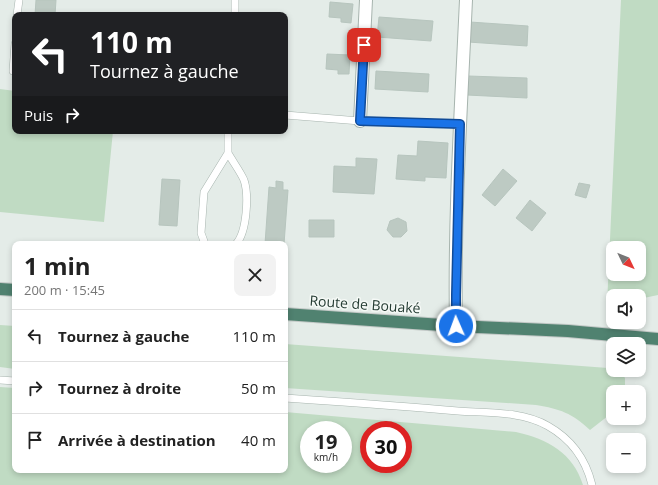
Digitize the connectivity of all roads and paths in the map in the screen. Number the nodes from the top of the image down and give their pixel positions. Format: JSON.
{"nodes":[{"id":1,"x":19,"y":0,"type":"edge"},
{"id":2,"x":235,"y":0,"type":"edge"},
{"id":3,"x":366,"y":0,"type":"edge"},
{"id":4,"x":466,"y":0,"type":"edge"},
{"id":5,"x":17,"y":12,"type":"edge"},
{"id":6,"x":234,"y":12,"type":"edge"},
{"id":7,"x":288,"y":115,"type":"edge"},
{"id":8,"x":360,"y":121,"type":"junction"},
{"id":9,"x":460,"y":124,"type":"junction"},
{"id":10,"x":228,"y":134,"type":"edge"},
{"id":11,"x":228,"y":153,"type":"junction"},
{"id":12,"x":204,"y":241,"type":"edge"},
{"id":13,"x":238,"y":241,"type":"edge"},
{"id":14,"x":0,"y":288,"type":"edge"},
{"id":15,"x":12,"y":290,"type":"edge"},
{"id":16,"x":288,"y":314,"type":"edge"},
{"id":17,"x":456,"y":326,"type":"junction"},
{"id":18,"x":658,"y":339,"type":"edge"},
{"id":19,"x":0,"y":380,"type":"edge"},
{"id":20,"x":12,"y":380,"type":"edge"},
{"id":21,"x":288,"y":398,"type":"edge"},
{"id":22,"x":592,"y":485,"type":"edge"}],
"edges":[{"from":1,"to":5,"type":"lane"},
{"from":2,"to":6,"type":"lane"},
{"from":3,"to":8,"type":"street"},
{"from":4,"to":9,"type":"street"},
{"from":7,"to":8,"type":"lane"},
{"from":8,"to":9,"type":"lane"},
{"from":9,"to":17,"type":"street"},
{"from":10,"to":11,"type":"lane"},
{"from":11,"to":12,"type":"lane"},
{"from":11,"to":13,"type":"lane"},
{"from":14,"to":15,"type":"highway"},
{"from":16,"to":17,"type":"highway","name":"Route de Bouaké"},
{"from":17,"to":18,"type":"highway","name":"Route de Bouaké"},
{"from":19,"to":20,"type":"lane"},
{"from":21,"to":22,"type":"lane"}]}
